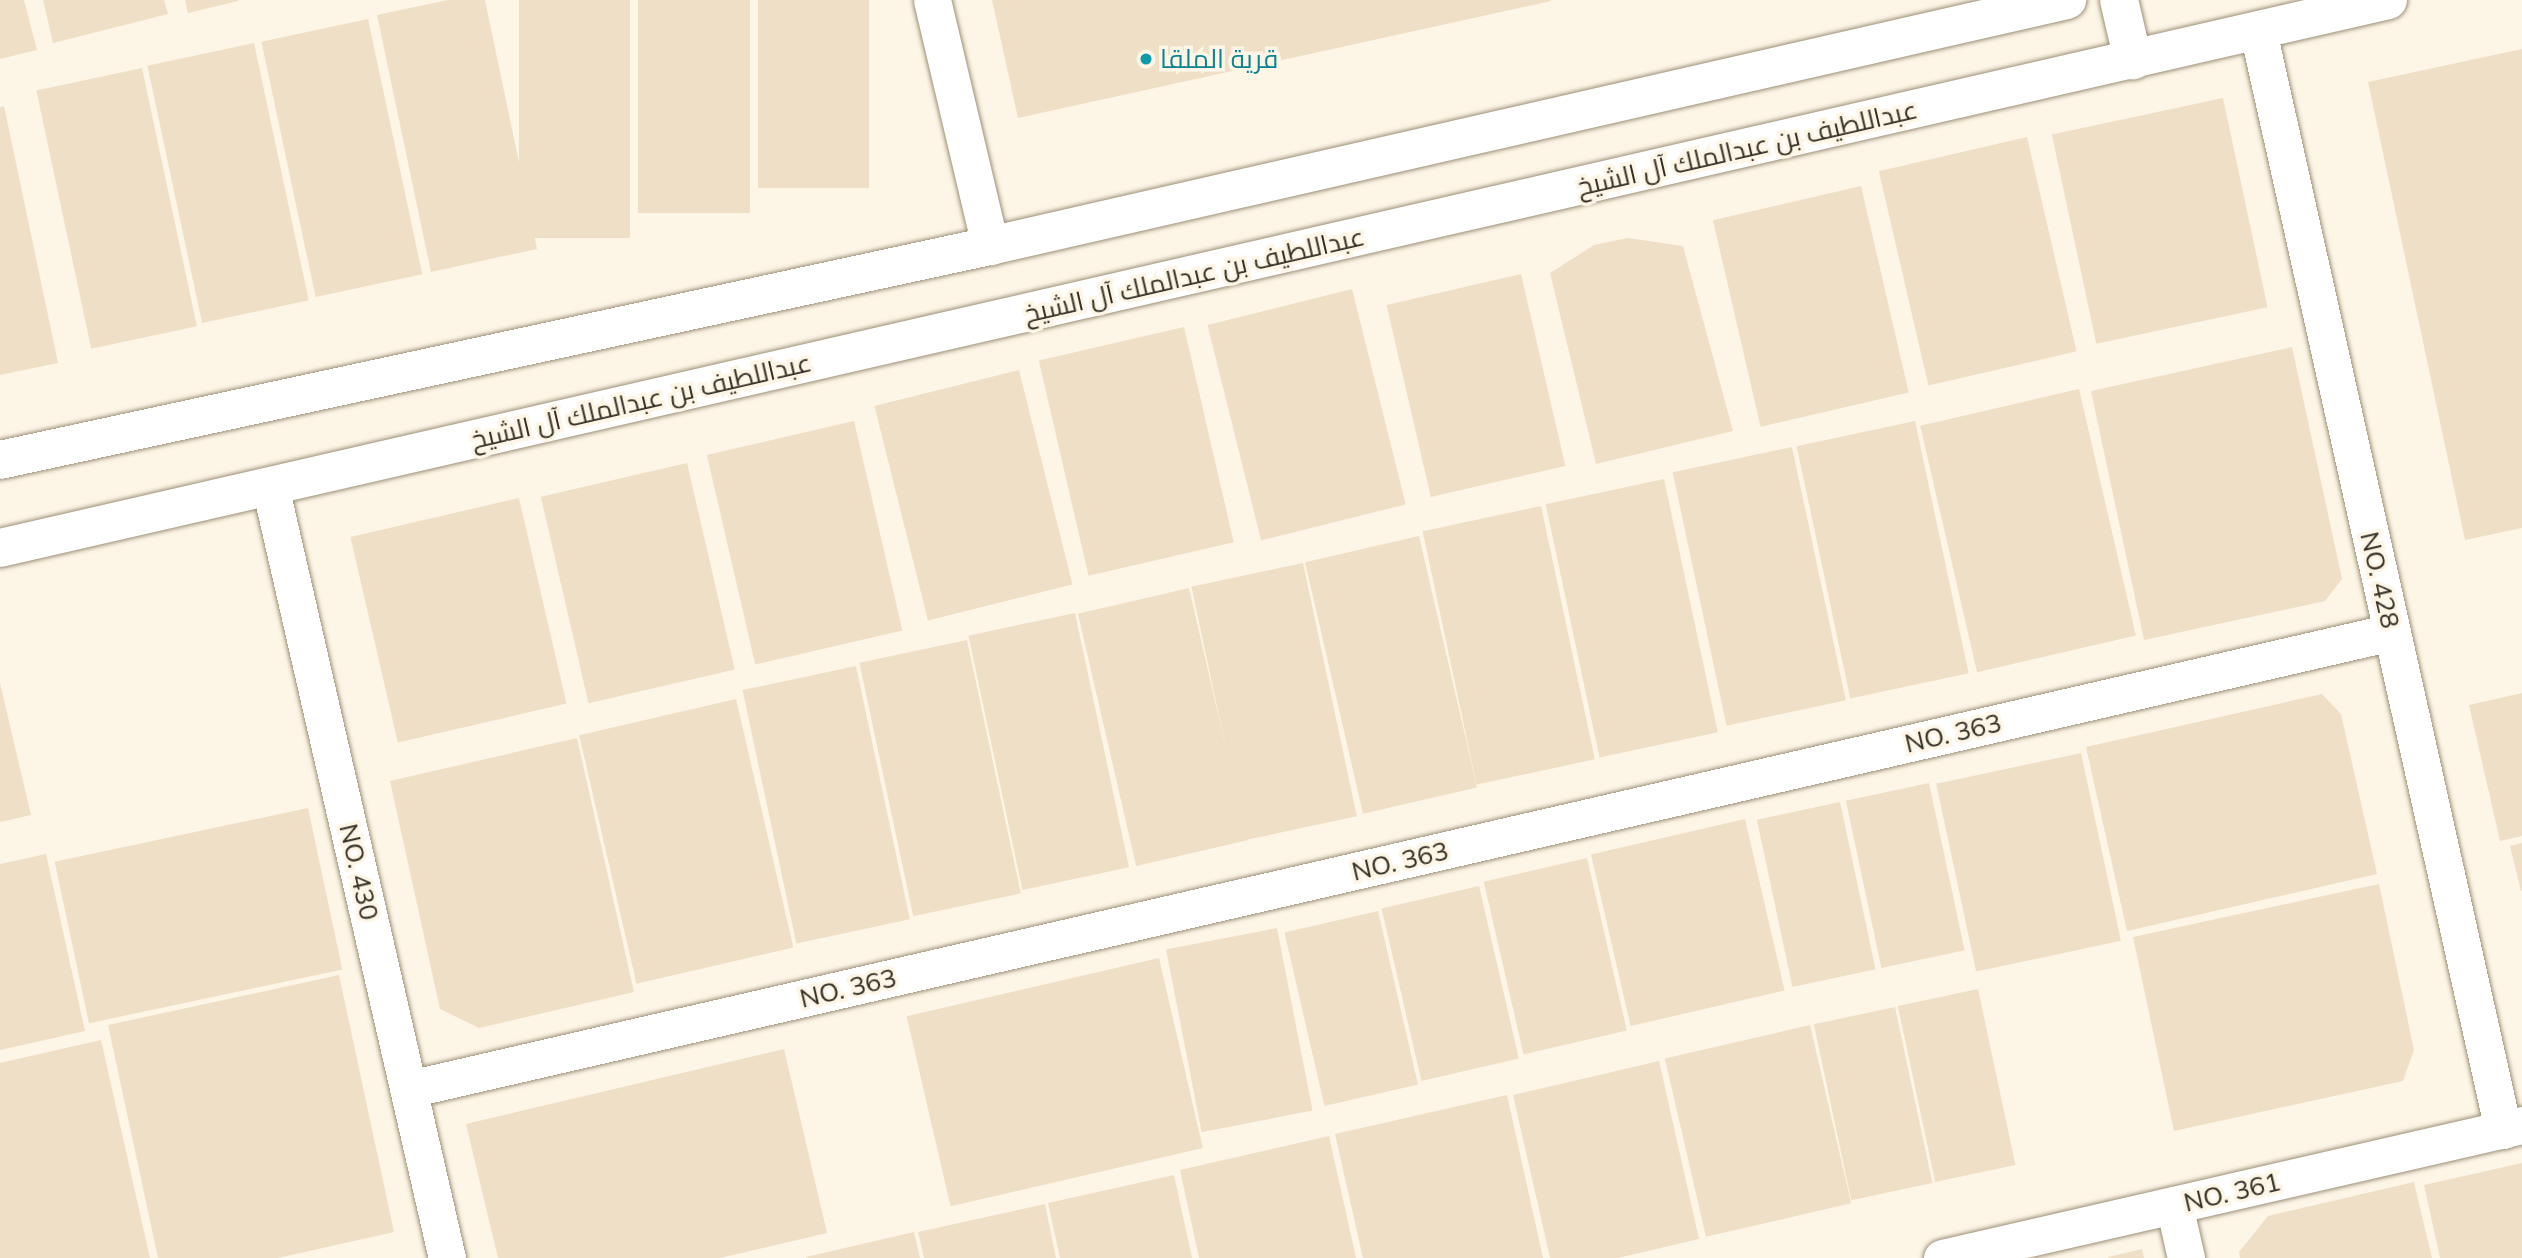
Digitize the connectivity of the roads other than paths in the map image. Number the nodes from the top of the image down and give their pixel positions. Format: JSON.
{"nodes":[{"id":1,"x":932,"y":0,"type":"edge"},
{"id":2,"x":2067,"y":0,"type":"edge"},
{"id":3,"x":2119,"y":0,"type":"edge"},
{"id":4,"x":2388,"y":0,"type":"edge"},
{"id":5,"x":2258,"y":31,"type":"junction"},
{"id":6,"x":2133,"y":60,"type":"junction"},
{"id":7,"x":990,"y":246,"type":"junction"},
{"id":8,"x":0,"y":460,"type":"edge"},
{"id":9,"x":270,"y":486,"type":"junction"},
{"id":10,"x":0,"y":548,"type":"edge"},
{"id":11,"x":2392,"y":632,"type":"junction"},
{"id":12,"x":409,"y":1089,"type":"junction"},
{"id":13,"x":2512,"y":1128,"type":"edge"},
{"id":14,"x":2174,"y":1205,"type":"junction"},
{"id":15,"x":447,"y":1258,"type":"edge"},
{"id":16,"x":1942,"y":1258,"type":"edge"},
{"id":17,"x":2186,"y":1258,"type":"edge"}],
"edges":[{"from":1,"to":7,"type":"street"},
{"from":2,"to":7,"type":"street"},
{"from":3,"to":6,"type":"street"},
{"from":4,"to":5,"type":"street","name":"عبداللطيف بن عبدالملك آل الشيخ"},
{"from":5,"to":6,"type":"street","name":"عبداللطيف بن عبدالملك آل الشيخ"},
{"from":5,"to":11,"type":"street","name":"NO. 428"},
{"from":6,"to":9,"type":"street","name":"عبداللطيف بن عبدالملك آل الشيخ"},
{"from":7,"to":8,"type":"street"},
{"from":9,"to":10,"type":"street","name":"عبداللطيف بن عبدالملك آل الشيخ"},
{"from":9,"to":12,"type":"street","name":"NO. 430"},
{"from":11,"to":12,"type":"street","name":"NO. 363"},
{"from":11,"to":13,"type":"street","name":"NO. 428"},
{"from":12,"to":15,"type":"street","name":"NO. 430"},
{"from":13,"to":14,"type":"street","name":"NO. 361"},
{"from":14,"to":16,"type":"street","name":"NO. 361"},
{"from":14,"to":17,"type":"street"}]}
